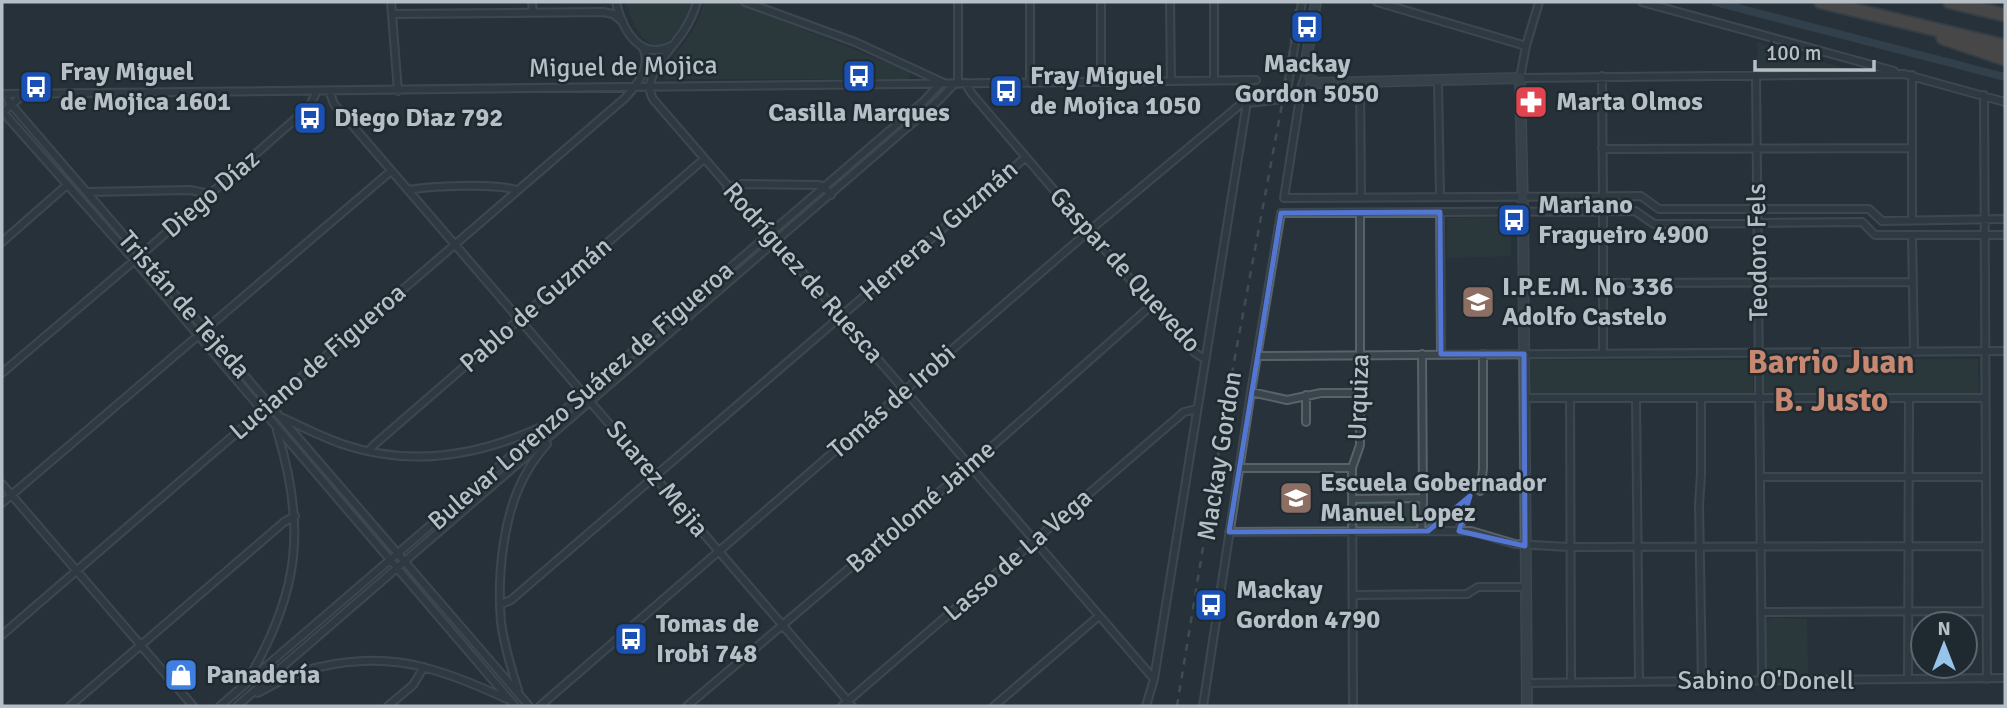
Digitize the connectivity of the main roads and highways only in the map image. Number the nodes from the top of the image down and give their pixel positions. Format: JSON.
{"nodes":[{"id":1,"x":1316,"y":2,"type":"edge"},
{"id":2,"x":1821,"y":2,"type":"edge"},
{"id":3,"x":1950,"y":2,"type":"edge"},
{"id":4,"x":1987,"y":2,"type":"edge"},
{"id":5,"x":2005,"y":6,"type":"edge"},
{"id":6,"x":2005,"y":15,"type":"edge"},
{"id":7,"x":1914,"y":25,"type":"junction"},
{"id":8,"x":2005,"y":47,"type":"edge"},
{"id":9,"x":2005,"y":58,"type":"edge"},
{"id":10,"x":1527,"y":706,"type":"edge"}],
"edges":[{"from":1,"to":10,"type":"main road"},
{"from":2,"to":7,"type":"highway"},
{"from":3,"to":6,"type":"highway"},
{"from":4,"to":5,"type":"highway"},
{"from":7,"to":8,"type":"highway"},
{"from":7,"to":9,"type":"highway"}]}
